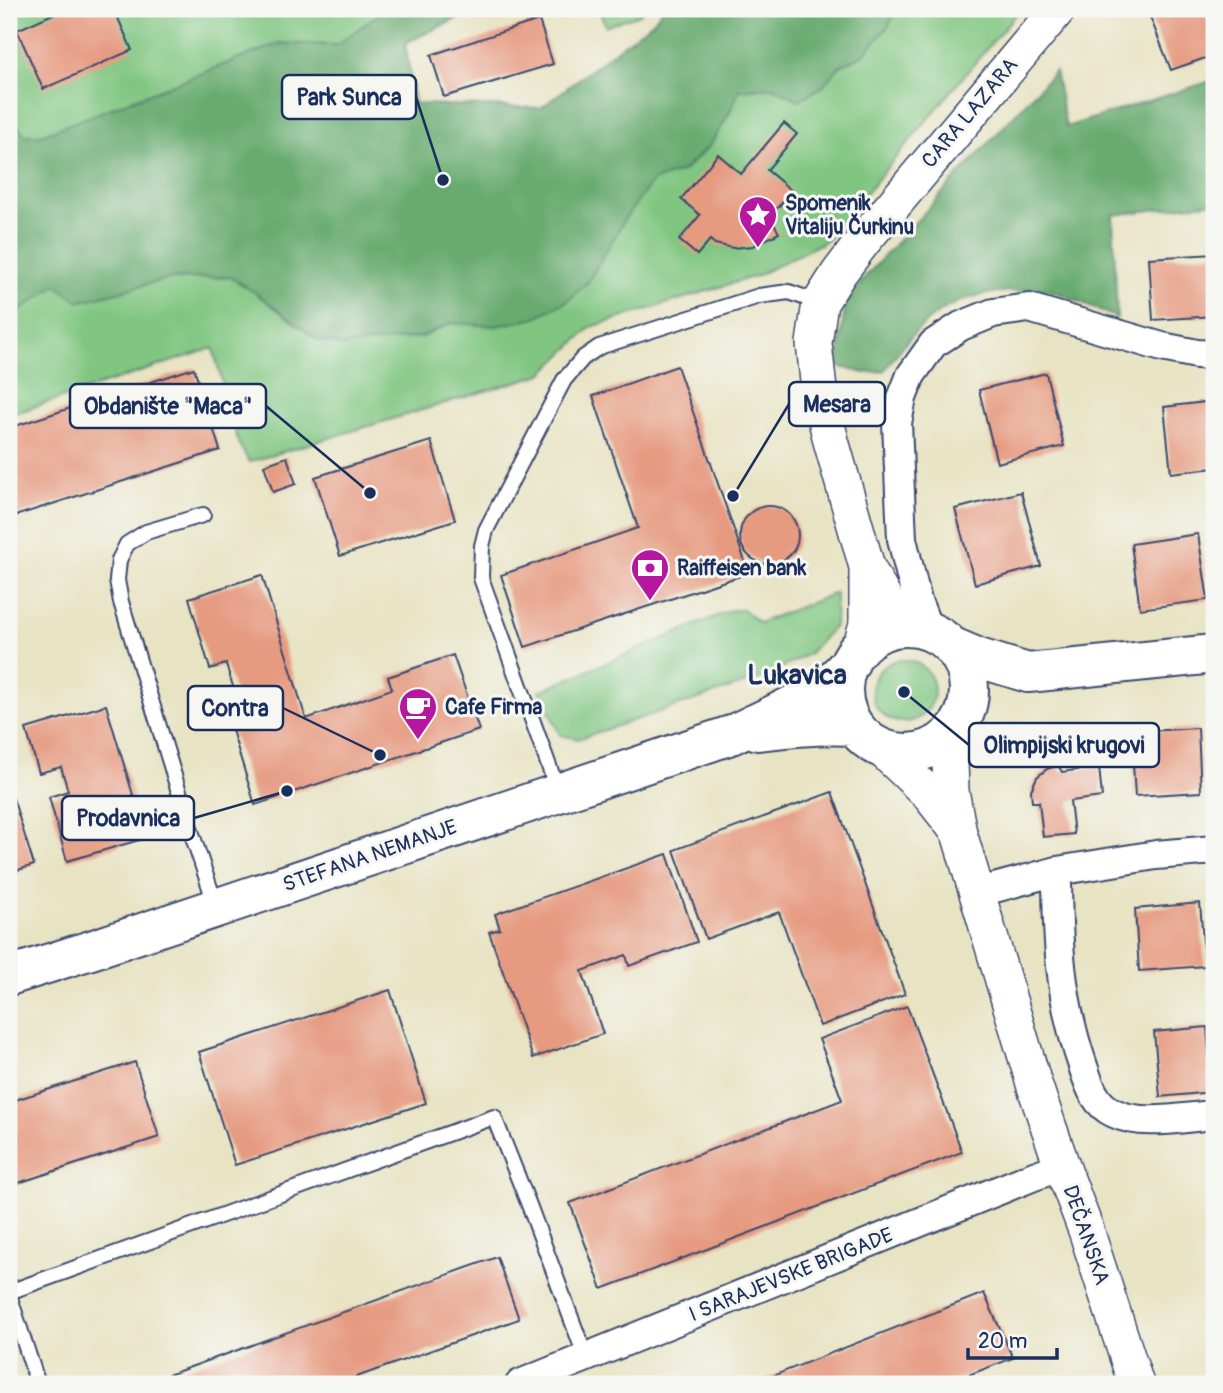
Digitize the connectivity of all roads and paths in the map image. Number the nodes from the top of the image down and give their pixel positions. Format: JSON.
{"nodes":[{"id":1,"x":1058,"y":9,"type":"edge"},
{"id":2,"x":820,"y":303,"type":"junction"},
{"id":3,"x":1214,"y":355,"type":"edge"},
{"id":4,"x":203,"y":515,"type":"dead end"},
{"id":5,"x":867,"y":567,"type":"junction"},
{"id":6,"x":931,"y":635,"type":"junction"},
{"id":7,"x":1214,"y":654,"type":"edge"},
{"id":8,"x":855,"y":655,"type":"junction"},
{"id":9,"x":1028,"y":673,"type":"junction"},
{"id":10,"x":959,"y":724,"type":"junction"},
{"id":11,"x":854,"y":726,"type":"junction"},
{"id":12,"x":731,"y":735,"type":"junction"},
{"id":13,"x":883,"y":750,"type":"junction"},
{"id":14,"x":559,"y":792,"type":"junction"},
{"id":15,"x":959,"y":833,"type":"junction"},
{"id":16,"x":1214,"y":850,"type":"edge"},
{"id":17,"x":1057,"y":871,"type":"junction"},
{"id":18,"x":976,"y":893,"type":"junction"},
{"id":19,"x":217,"y":907,"type":"junction"},
{"id":20,"x":9,"y":976,"type":"edge"},
{"id":21,"x":1214,"y":1115,"type":"edge"},
{"id":22,"x":1062,"y":1166,"type":"junction"},
{"id":23,"x":9,"y":1293,"type":"edge"},
{"id":24,"x":586,"y":1357,"type":"junction"},
{"id":25,"x":38,"y":1384,"type":"edge"},
{"id":26,"x":520,"y":1384,"type":"edge"},
{"id":27,"x":1136,"y":1384,"type":"edge"}],
"edges":[{"from":1,"to":2,"type":"street","name":"CARA LAZARA"},
{"from":2,"to":5,"type":"street","name":"CARA LAZARA"},
{"from":2,"to":14,"type":"lane"},
{"from":3,"to":6,"type":"street"},
{"from":4,"to":19,"type":"lane"},
{"from":5,"to":6,"type":"street","name":"CARA LAZARA"},
{"from":5,"to":8,"type":"street","name":"CARA LAZARA"},
{"from":6,"to":8,"type":"main road"},
{"from":6,"to":9,"type":"main road"},
{"from":6,"to":10,"type":"main road"},
{"from":7,"to":9,"type":"main road"},
{"from":8,"to":11,"type":"main road"},
{"from":8,"to":12,"type":"main road","name":"STEFANA NEMANJE"},
{"from":9,"to":10,"type":"main road"},
{"from":10,"to":13,"type":"main road"},
{"from":10,"to":15,"type":"street","name":"DEČANSKA"},
{"from":11,"to":12,"type":"main road","name":"STEFANA NEMANJE"},
{"from":11,"to":13,"type":"main road"},
{"from":12,"to":14,"type":"main road","name":"STEFANA NEMANJE"},
{"from":13,"to":15,"type":"street"},
{"from":14,"to":19,"type":"main road","name":"STEFANA NEMANJE"},
{"from":15,"to":18,"type":"street","name":"DEČANSKA"},
{"from":16,"to":17,"type":"street"},
{"from":17,"to":18,"type":"street"},
{"from":17,"to":21,"type":"street"},
{"from":18,"to":22,"type":"street","name":"DEČANSKA"},
{"from":19,"to":20,"type":"main road","name":"STEFANA NEMANJE"},
{"from":22,"to":24,"type":"street","name":"I SARAJEVSKE BRIGADE"},
{"from":22,"to":27,"type":"street","name":"DEČANSKA"},
{"from":23,"to":24,"type":"lane"},
{"from":23,"to":25,"type":"lane"},
{"from":24,"to":26,"type":"street","name":"I SARAJEVSKE BRIGADE"}]}
